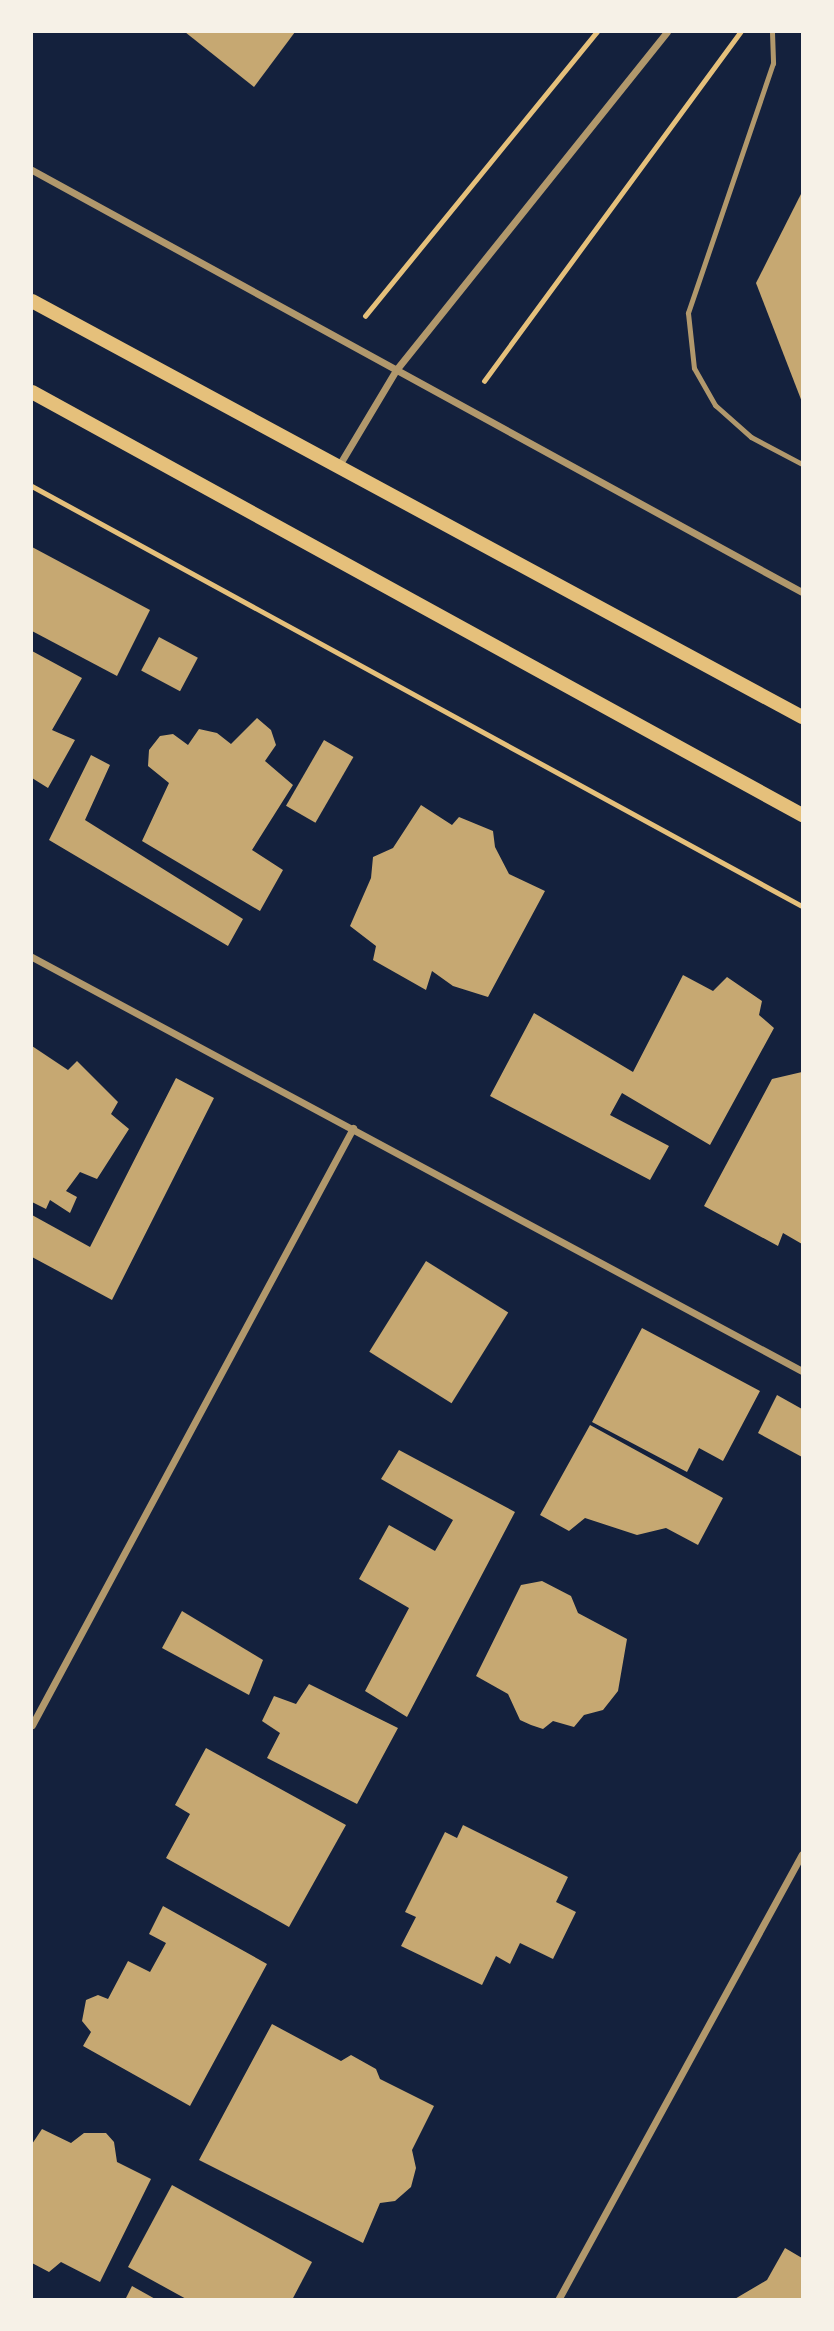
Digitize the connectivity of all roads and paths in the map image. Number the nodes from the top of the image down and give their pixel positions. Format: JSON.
{"nodes":[{"id":1,"x":597,"y":32,"type":"edge"},
{"id":2,"x":667,"y":32,"type":"edge"},
{"id":3,"x":740,"y":32,"type":"edge"},
{"id":4,"x":772,"y":32,"type":"edge"},
{"id":5,"x":32,"y":170,"type":"edge"},
{"id":6,"x":32,"y":302,"type":"edge"},
{"id":7,"x":345,"y":341,"type":"junction"},
{"id":8,"x":396,"y":370,"type":"junction"},
{"id":9,"x":32,"y":392,"type":"edge"},
{"id":10,"x":465,"y":407,"type":"junction"},
{"id":11,"x":803,"y":464,"type":"edge"},
{"id":12,"x":338,"y":467,"type":"junction"},
{"id":13,"x":32,"y":486,"type":"edge"},
{"id":14,"x":803,"y":592,"type":"edge"},
{"id":15,"x":803,"y":717,"type":"edge"},
{"id":16,"x":803,"y":815,"type":"edge"},
{"id":17,"x":803,"y":906,"type":"edge"},
{"id":18,"x":32,"y":957,"type":"edge"},
{"id":19,"x":353,"y":1128,"type":"junction"},
{"id":20,"x":803,"y":1371,"type":"edge"},
{"id":21,"x":32,"y":1726,"type":"edge"},
{"id":22,"x":803,"y":1854,"type":"edge"},
{"id":23,"x":558,"y":2300,"type":"edge"}],
"edges":[{"from":1,"to":7,"type":"path"},
{"from":2,"to":8,"type":"street"},
{"from":3,"to":10,"type":"path"},
{"from":4,"to":11,"type":"lane"},
{"from":5,"to":7,"type":"street"},
{"from":6,"to":12,"type":"main road"},
{"from":7,"to":8,"type":"street"},
{"from":8,"to":10,"type":"street"},
{"from":8,"to":12,"type":"street"},
{"from":9,"to":16,"type":"main road"},
{"from":10,"to":14,"type":"street"},
{"from":12,"to":15,"type":"main road"},
{"from":13,"to":17,"type":"path"},
{"from":18,"to":19,"type":"street"},
{"from":19,"to":20,"type":"street"},
{"from":19,"to":21,"type":"street"},
{"from":22,"to":23,"type":"street"}]}
